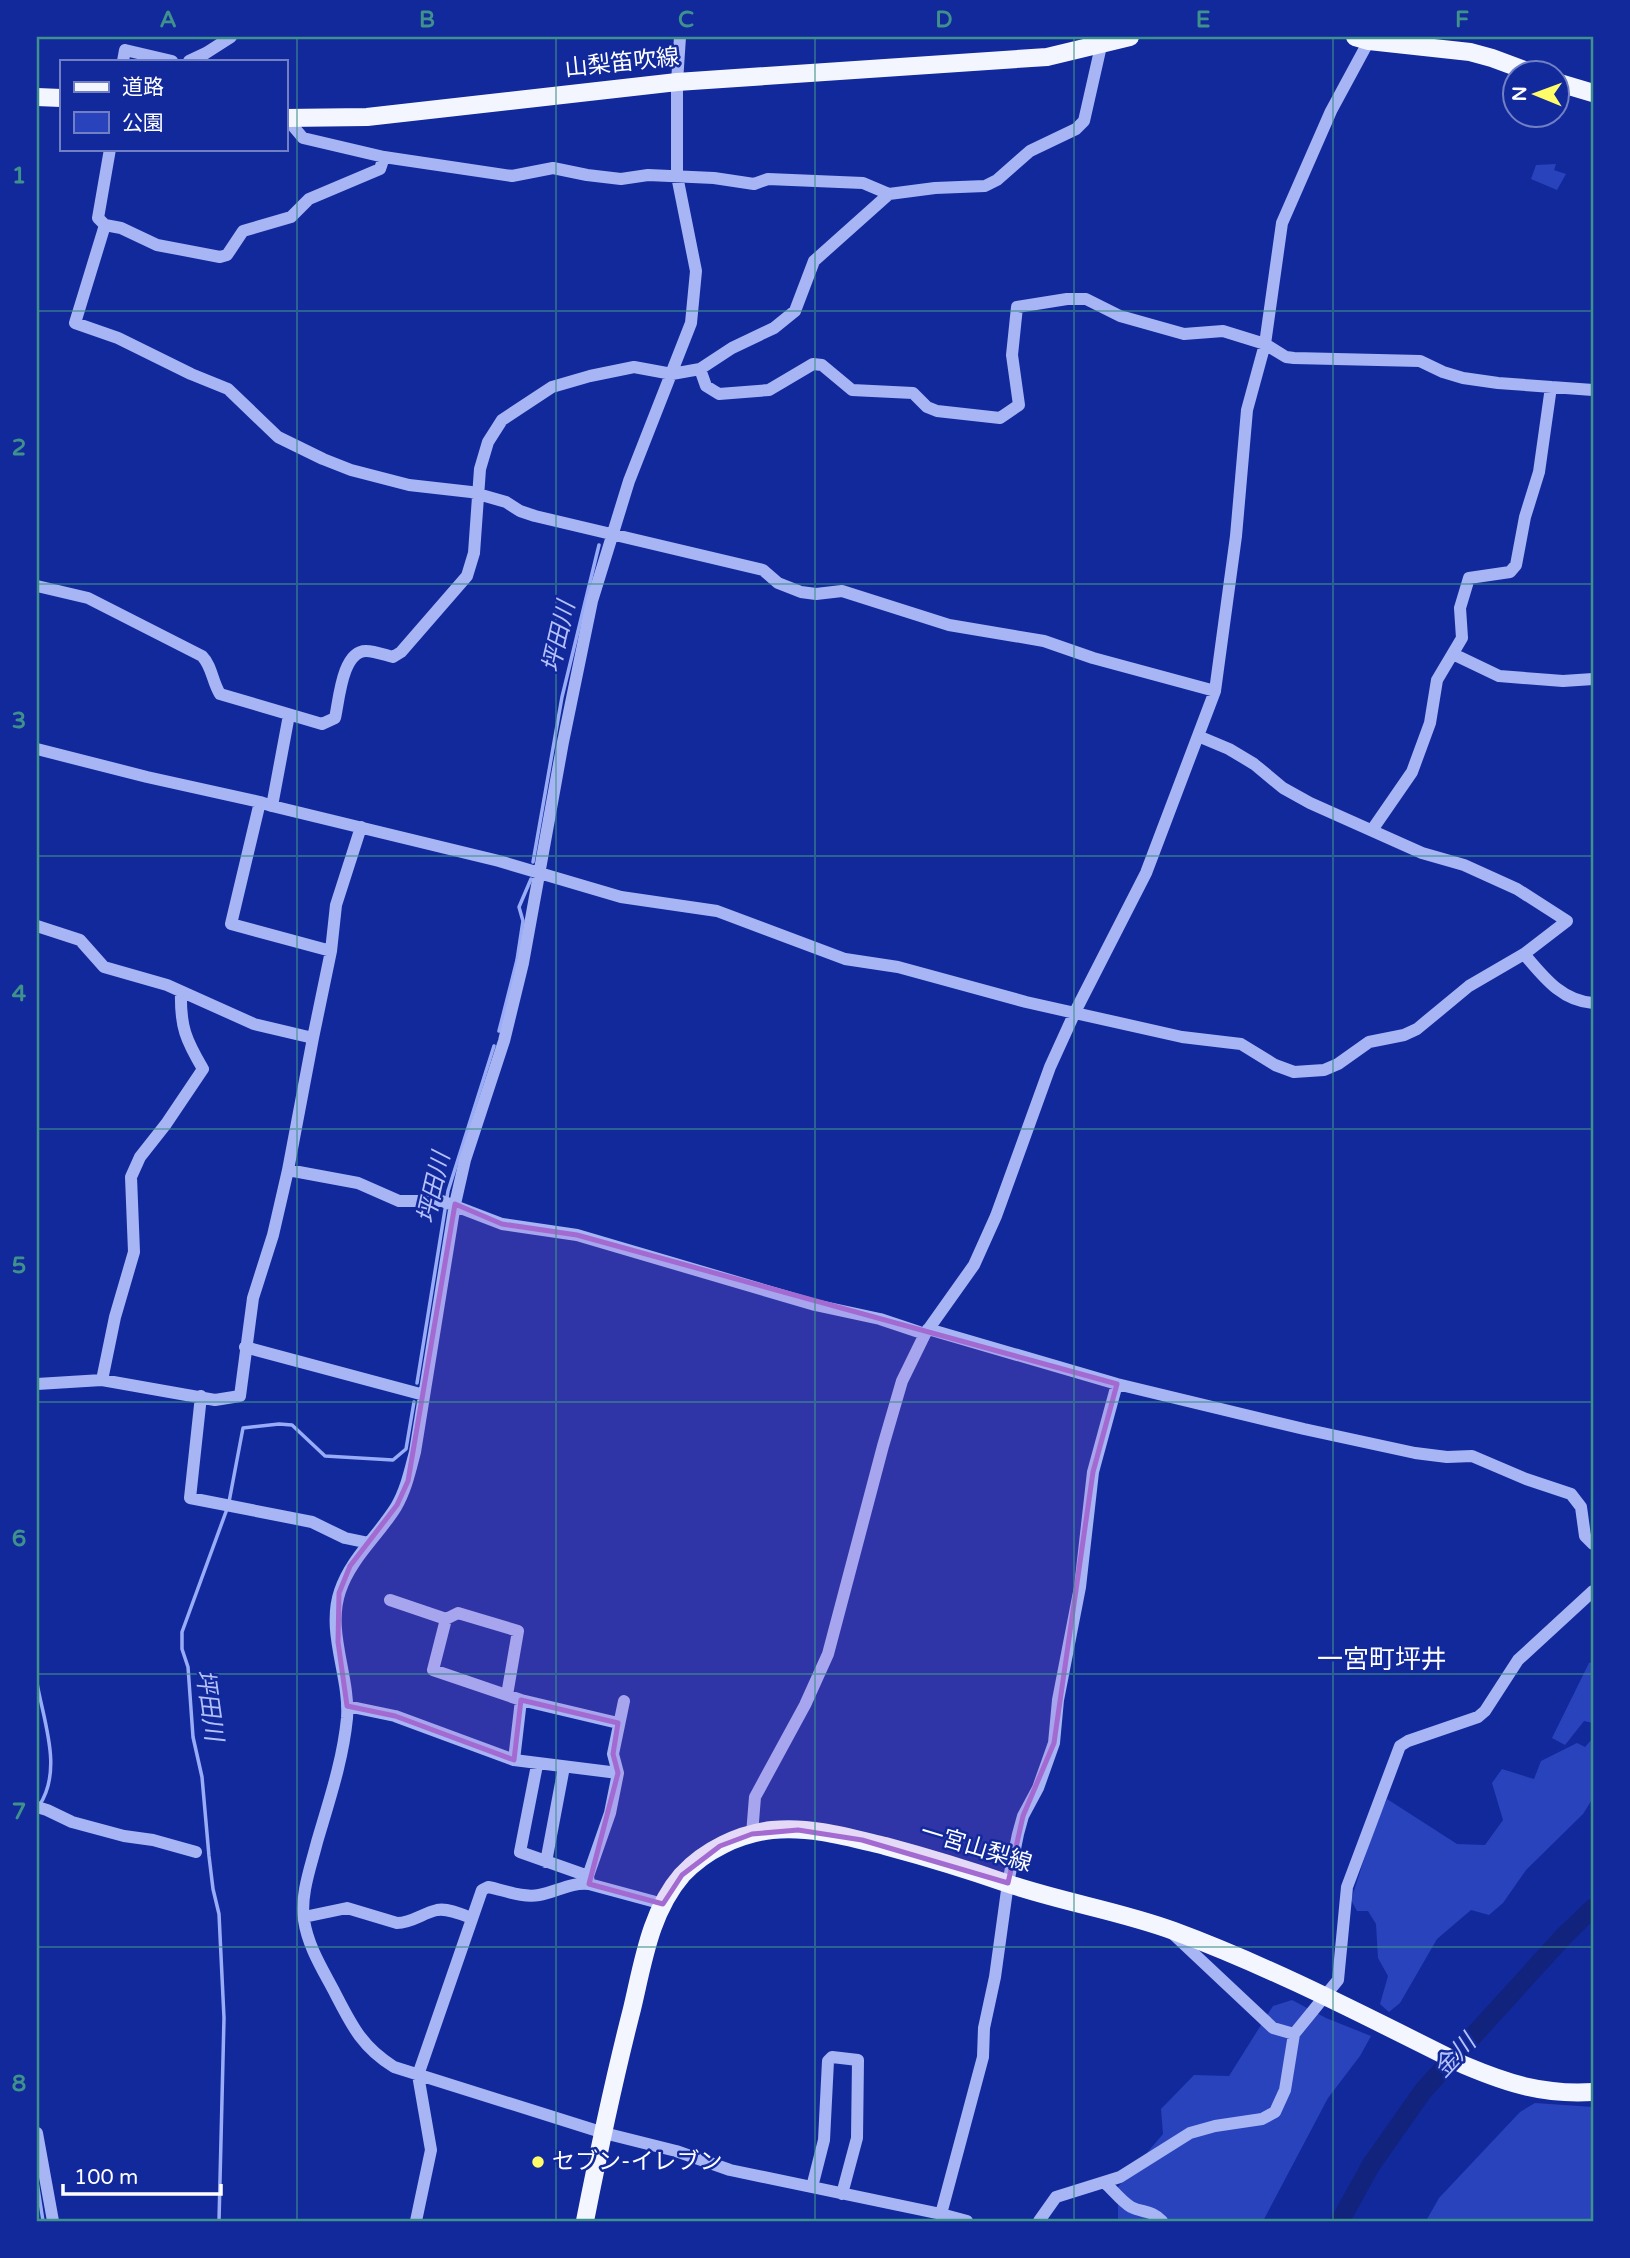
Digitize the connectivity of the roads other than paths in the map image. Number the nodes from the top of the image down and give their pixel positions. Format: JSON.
{"nodes":[{"id":1,"x":231,"y":37,"type":"edge"},
{"id":2,"x":680,"y":37,"type":"edge"},
{"id":3,"x":1130,"y":37,"type":"edge"},
{"id":4,"x":1365,"y":38,"type":"edge"},
{"id":5,"x":1101,"y":46,"type":"junction"},
{"id":6,"x":124,"y":60,"type":"edge"},
{"id":7,"x":168,"y":60,"type":"edge"},
{"id":8,"x":191,"y":60,"type":"edge"},
{"id":9,"x":1500,"y":61,"type":"edge"},
{"id":10,"x":677,"y":82,"type":"junction"},
{"id":11,"x":1570,"y":86,"type":"edge"},
{"id":12,"x":1593,"y":93,"type":"edge"},
{"id":13,"x":37,"y":97,"type":"edge"},
{"id":14,"x":60,"y":98,"type":"edge"},
{"id":15,"x":287,"y":119,"type":"edge"},
{"id":16,"x":287,"y":120,"type":"edge"},
{"id":17,"x":110,"y":150,"type":"edge"},
{"id":18,"x":384,"y":157,"type":"junction"},
{"id":19,"x":677,"y":176,"type":"junction"},
{"id":20,"x":889,"y":194,"type":"junction"},
{"id":21,"x":105,"y":225,"type":"junction"},
{"id":22,"x":1265,"y":344,"type":"junction"},
{"id":23,"x":700,"y":369,"type":"junction"},
{"id":24,"x":672,"y":374,"type":"junction"},
{"id":25,"x":1551,"y":387,"type":"junction"},
{"id":26,"x":1593,"y":390,"type":"edge"},
{"id":27,"x":480,"y":494,"type":"junction"},
{"id":28,"x":612,"y":533,"type":"junction"},
{"id":29,"x":37,"y":586,"type":"edge"},
{"id":30,"x":1453,"y":654,"type":"junction"},
{"id":31,"x":1593,"y":679,"type":"edge"},
{"id":32,"x":1215,"y":691,"type":"junction"},
{"id":33,"x":289,"y":715,"type":"junction"},
{"id":34,"x":1198,"y":736,"type":"junction"},
{"id":35,"x":37,"y":751,"type":"edge"},
{"id":36,"x":266,"y":804,"type":"junction"},
{"id":37,"x":361,"y":827,"type":"junction"},
{"id":38,"x":1371,"y":830,"type":"junction"},
{"id":39,"x":538,"y":873,"type":"junction"},
{"id":40,"x":37,"y":926,"type":"edge"},
{"id":41,"x":331,"y":951,"type":"junction"},
{"id":42,"x":1524,"y":954,"type":"junction"},
{"id":43,"x":181,"y":992,"type":"junction"},
{"id":44,"x":1593,"y":1003,"type":"edge"},
{"id":45,"x":1075,"y":1012,"type":"junction"},
{"id":46,"x":313,"y":1038,"type":"junction"},
{"id":47,"x":288,"y":1170,"type":"junction"},
{"id":48,"x":449,"y":1203,"type":"junction"},
{"id":49,"x":926,"y":1331,"type":"junction"},
{"id":50,"x":246,"y":1347,"type":"junction"},
{"id":51,"x":102,"y":1380,"type":"junction"},
{"id":52,"x":37,"y":1384,"type":"edge"},
{"id":53,"x":1117,"y":1384,"type":"junction"},
{"id":54,"x":424,"y":1395,"type":"junction"},
{"id":55,"x":201,"y":1396,"type":"junction"},
{"id":56,"x":369,"y":1543,"type":"junction"},
{"id":57,"x":1593,"y":1544,"type":"edge"},
{"id":58,"x":1593,"y":1591,"type":"edge"},
{"id":59,"x":390,"y":1600,"type":"dead end"},
{"id":60,"x":446,"y":1619,"type":"junction"},
{"id":61,"x":507,"y":1695,"type":"junction"},
{"id":62,"x":521,"y":1700,"type":"junction"},
{"id":63,"x":624,"y":1701,"type":"dead end"},
{"id":64,"x":347,"y":1706,"type":"junction"},
{"id":65,"x":618,"y":1723,"type":"junction"},
{"id":66,"x":514,"y":1760,"type":"junction"},
{"id":67,"x":537,"y":1765,"type":"junction"},
{"id":68,"x":564,"y":1767,"type":"junction"},
{"id":69,"x":618,"y":1773,"type":"junction"},
{"id":70,"x":41,"y":1808,"type":"edge"},
{"id":71,"x":752,"y":1834,"type":"junction"},
{"id":72,"x":196,"y":1852,"type":"dead end"},
{"id":73,"x":546,"y":1862,"type":"junction"},
{"id":74,"x":589,"y":1880,"type":"junction"},
{"id":75,"x":1008,"y":1883,"type":"junction"},
{"id":76,"x":663,"y":1904,"type":"junction"},
{"id":77,"x":304,"y":1917,"type":"junction"},
{"id":78,"x":471,"y":1918,"type":"junction"},
{"id":79,"x":1169,"y":1929,"type":"junction"},
{"id":80,"x":1294,"y":2034,"type":"junction"},
{"id":81,"x":418,"y":2076,"type":"junction"},
{"id":82,"x":1593,"y":2092,"type":"edge"},
{"id":83,"x":37,"y":2133,"type":"edge"},
{"id":84,"x":604,"y":2133,"type":"junction"},
{"id":85,"x":1105,"y":2183,"type":"junction"},
{"id":86,"x":812,"y":2186,"type":"junction"},
{"id":87,"x":842,"y":2193,"type":"junction"},
{"id":88,"x":941,"y":2214,"type":"junction"},
{"id":89,"x":53,"y":2221,"type":"edge"},
{"id":90,"x":416,"y":2221,"type":"edge"},
{"id":91,"x":585,"y":2221,"type":"edge"},
{"id":92,"x":967,"y":2221,"type":"edge"},
{"id":93,"x":1039,"y":2221,"type":"edge"},
{"id":94,"x":1162,"y":2221,"type":"edge"}],
"edges":[{"from":1,"to":8,"type":"street"},
{"from":2,"to":10,"type":"street"},
{"from":3,"to":5,"type":"main road","name":"山梨笛吹線"},
{"from":4,"to":9,"type":"main road"},
{"from":4,"to":22,"type":"street"},
{"from":5,"to":10,"type":"main road","name":"山梨笛吹線"},
{"from":5,"to":20,"type":"street"},
{"from":6,"to":7,"type":"street"},
{"from":10,"to":15,"type":"main road","name":"山梨笛吹線"},
{"from":10,"to":19,"type":"street"},
{"from":11,"to":12,"type":"main road"},
{"from":13,"to":14,"type":"main road"},
{"from":16,"to":18,"type":"street"},
{"from":17,"to":21,"type":"street"},
{"from":18,"to":19,"type":"street"},
{"from":18,"to":21,"type":"street"},
{"from":19,"to":20,"type":"street"},
{"from":19,"to":24,"type":"street"},
{"from":20,"to":23,"type":"street"},
{"from":21,"to":27,"type":"street"},
{"from":22,"to":23,"type":"street"},
{"from":22,"to":25,"type":"street"},
{"from":22,"to":32,"type":"street"},
{"from":23,"to":24,"type":"street"},
{"from":24,"to":27,"type":"street"},
{"from":24,"to":28,"type":"street"},
{"from":25,"to":26,"type":"street"},
{"from":25,"to":30,"type":"street"},
{"from":27,"to":28,"type":"street"},
{"from":27,"to":33,"type":"street"},
{"from":28,"to":32,"type":"street"},
{"from":28,"to":39,"type":"street"},
{"from":29,"to":33,"type":"street"},
{"from":30,"to":31,"type":"street"},
{"from":30,"to":38,"type":"street"},
{"from":32,"to":34,"type":"street"},
{"from":33,"to":36,"type":"street"},
{"from":34,"to":38,"type":"street"},
{"from":34,"to":45,"type":"street"},
{"from":35,"to":36,"type":"street"},
{"from":36,"to":37,"type":"street"},
{"from":36,"to":41,"type":"street"},
{"from":37,"to":39,"type":"street"},
{"from":37,"to":41,"type":"street"},
{"from":38,"to":42,"type":"street"},
{"from":39,"to":45,"type":"street"},
{"from":39,"to":48,"type":"street"},
{"from":40,"to":43,"type":"street"},
{"from":41,"to":46,"type":"street"},
{"from":42,"to":44,"type":"street"},
{"from":42,"to":45,"type":"street"},
{"from":43,"to":46,"type":"street"},
{"from":43,"to":51,"type":"street"},
{"from":45,"to":49,"type":"street"},
{"from":46,"to":47,"type":"street"},
{"from":47,"to":48,"type":"street"},
{"from":47,"to":50,"type":"street"},
{"from":48,"to":49,"type":"street"},
{"from":48,"to":54,"type":"street"},
{"from":49,"to":53,"type":"street"},
{"from":49,"to":71,"type":"street"},
{"from":50,"to":54,"type":"street"},
{"from":50,"to":55,"type":"street"},
{"from":51,"to":52,"type":"street"},
{"from":51,"to":55,"type":"street"},
{"from":53,"to":57,"type":"street"},
{"from":53,"to":75,"type":"street"},
{"from":54,"to":56,"type":"street"},
{"from":55,"to":56,"type":"street"},
{"from":56,"to":64,"type":"street"},
{"from":58,"to":80,"type":"street"},
{"from":59,"to":60,"type":"street"},
{"from":60,"to":61,"type":"street"},
{"from":60,"to":61,"type":"street"},
{"from":61,"to":62,"type":"street"},
{"from":62,"to":65,"type":"street"},
{"from":62,"to":66,"type":"street"},
{"from":63,"to":65,"type":"street"},
{"from":64,"to":66,"type":"street"},
{"from":64,"to":77,"type":"street"},
{"from":65,"to":69,"type":"street"},
{"from":66,"to":67,"type":"street"},
{"from":67,"to":68,"type":"street"},
{"from":67,"to":73,"type":"street"},
{"from":68,"to":69,"type":"street"},
{"from":68,"to":73,"type":"street"},
{"from":69,"to":74,"type":"street"},
{"from":70,"to":72,"type":"street"},
{"from":71,"to":75,"type":"main road","name":"一宮山梨線"},
{"from":71,"to":76,"type":"main road","name":"一宮山梨線"},
{"from":73,"to":74,"type":"street"},
{"from":74,"to":76,"type":"street"},
{"from":74,"to":78,"type":"street"},
{"from":75,"to":79,"type":"main road","name":"一宮山梨線"},
{"from":75,"to":88,"type":"street"},
{"from":76,"to":84,"type":"main road","name":"一宮山梨線"},
{"from":77,"to":78,"type":"street"},
{"from":77,"to":81,"type":"street"},
{"from":78,"to":81,"type":"street"},
{"from":79,"to":80,"type":"street"},
{"from":79,"to":82,"type":"main road","name":"一宮山梨線"},
{"from":80,"to":85,"type":"street"},
{"from":81,"to":84,"type":"street"},
{"from":81,"to":90,"type":"street"},
{"from":83,"to":89,"type":"street"},
{"from":84,"to":86,"type":"street"},
{"from":84,"to":91,"type":"main road","name":"一宮山梨線"},
{"from":85,"to":93,"type":"street"},
{"from":85,"to":94,"type":"street"},
{"from":86,"to":87,"type":"street"},
{"from":86,"to":87,"type":"street"},
{"from":87,"to":88,"type":"street"},
{"from":88,"to":92,"type":"street"}]}
